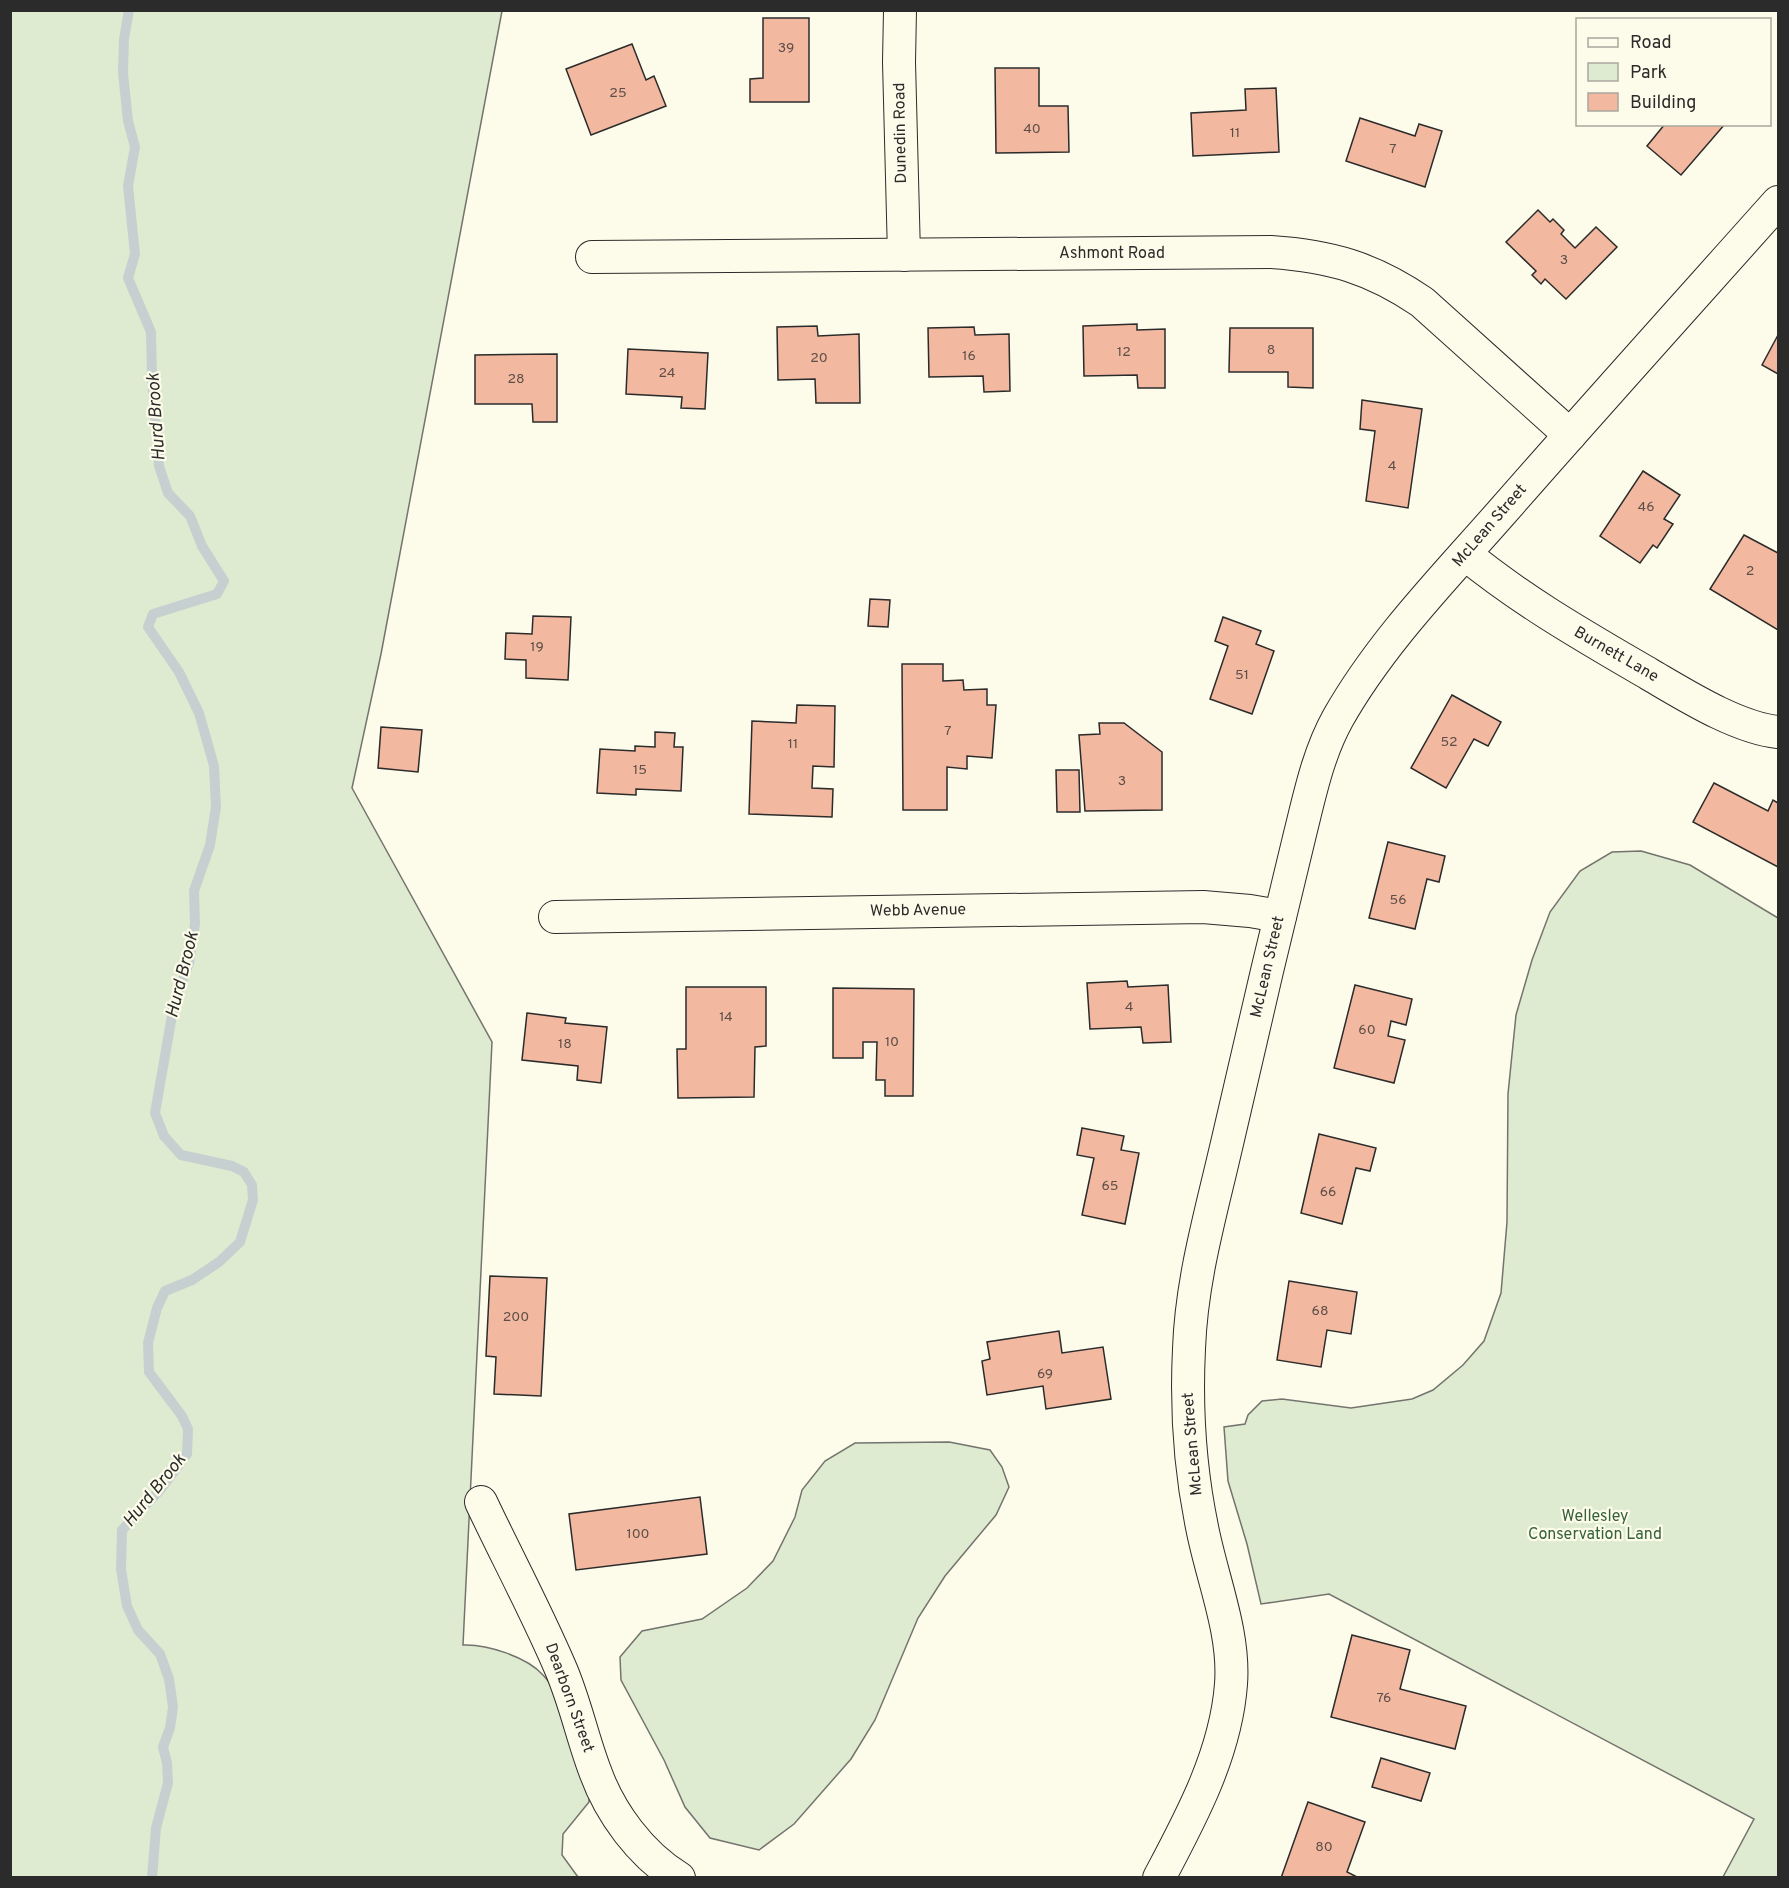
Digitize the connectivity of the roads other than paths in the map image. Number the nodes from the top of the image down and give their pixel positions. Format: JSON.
{"nodes":[{"id":1,"x":900,"y":10,"type":"edge"},
{"id":2,"x":1779,"y":202,"type":"edge"},
{"id":3,"x":904,"y":255,"type":"junction"},
{"id":4,"x":592,"y":257,"type":"dead end"},
{"id":5,"x":1570,"y":435,"type":"junction"},
{"id":6,"x":1465,"y":554,"type":"junction"},
{"id":7,"x":1779,"y":732,"type":"edge"},
{"id":8,"x":1280,"y":916,"type":"junction"},
{"id":9,"x":555,"y":917,"type":"dead end"},
{"id":10,"x":481,"y":1502,"type":"dead end"},
{"id":11,"x":679,"y":1878,"type":"edge"},
{"id":12,"x":1159,"y":1878,"type":"edge"}],
"edges":[{"from":1,"to":3,"type":"street","name":"Dunedin Road"},
{"from":2,"to":5,"type":"street","name":"McLean Street"},
{"from":3,"to":4,"type":"street","name":"Ashmont Road"},
{"from":3,"to":5,"type":"street","name":"Ashmont Road"},
{"from":5,"to":6,"type":"street","name":"McLean Street"},
{"from":6,"to":7,"type":"street","name":"Burnett Lane"},
{"from":6,"to":8,"type":"street","name":"McLean Street"},
{"from":8,"to":9,"type":"street","name":"Webb Avenue"},
{"from":8,"to":12,"type":"street","name":"McLean Street"},
{"from":10,"to":11,"type":"street","name":"Dearborn Street"}]}
